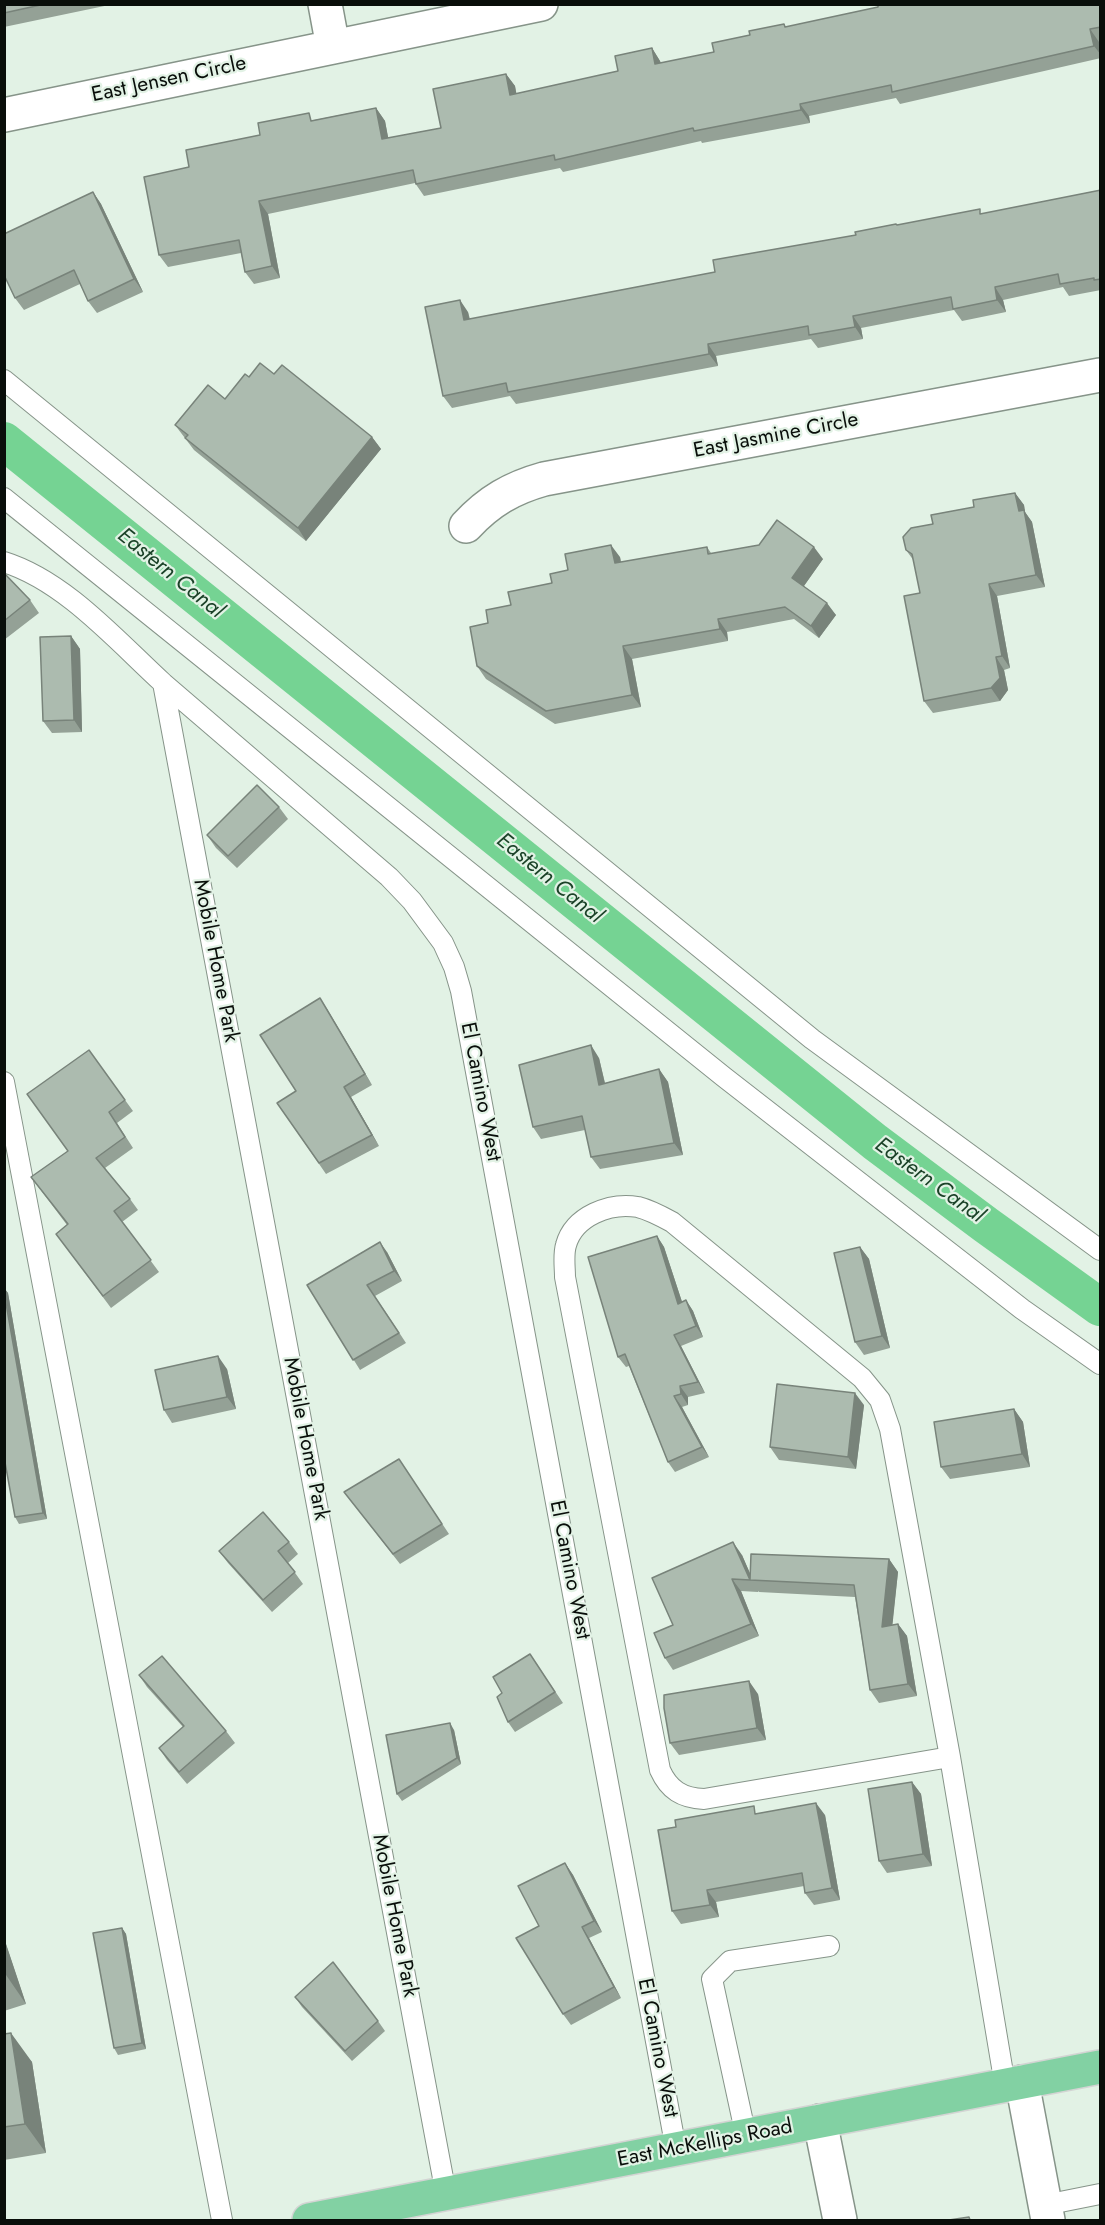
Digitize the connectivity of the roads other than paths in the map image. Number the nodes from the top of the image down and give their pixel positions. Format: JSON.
{"nodes":[{"id":1,"x":325,"y":4,"type":"edge"},
{"id":2,"x":541,"y":4,"type":"edge"},
{"id":3,"x":333,"y":47,"type":"junction"},
{"id":4,"x":4,"y":115,"type":"edge"},
{"id":5,"x":1101,"y":375,"type":"edge"},
{"id":6,"x":4,"y":380,"type":"edge"},
{"id":7,"x":4,"y":498,"type":"edge"},
{"id":8,"x":466,"y":526,"type":"dead end"},
{"id":9,"x":4,"y":562,"type":"edge"},
{"id":10,"x":163,"y":683,"type":"junction"},
{"id":11,"x":4,"y":1082,"type":"edge"},
{"id":12,"x":1101,"y":1250,"type":"edge"},
{"id":13,"x":1101,"y":1364,"type":"edge"},
{"id":14,"x":950,"y":1757,"type":"junction"},
{"id":15,"x":828,"y":1946,"type":"dead end"},
{"id":16,"x":1101,"y":2067,"type":"edge"},
{"id":17,"x":1014,"y":2084,"type":"junction"},
{"id":18,"x":820,"y":2121,"type":"junction"},
{"id":19,"x":746,"y":2136,"type":"junction"},
{"id":20,"x":676,"y":2149,"type":"junction"},
{"id":21,"x":446,"y":2194,"type":"junction"},
{"id":22,"x":1101,"y":2194,"type":"edge"},
{"id":23,"x":1046,"y":2213,"type":"edge"},
{"id":24,"x":222,"y":2220,"type":"edge"},
{"id":25,"x":309,"y":2220,"type":"edge"},
{"id":26,"x":840,"y":2220,"type":"edge"}],
"edges":[{"from":1,"to":3,"type":"street"},
{"from":2,"to":3,"type":"street","name":"East Jensen Circle"},
{"from":3,"to":4,"type":"street","name":"East Jensen Circle"},
{"from":5,"to":8,"type":"street","name":"East Jasmine Circle"},
{"from":6,"to":12,"type":"lane"},
{"from":7,"to":13,"type":"lane"},
{"from":9,"to":10,"type":"lane"},
{"from":10,"to":20,"type":"lane","name":"El Camino West"},
{"from":10,"to":21,"type":"lane","name":"Mobile Home Park"},
{"from":11,"to":24,"type":"lane"},
{"from":14,"to":14,"type":"lane"},
{"from":14,"to":17,"type":"lane"},
{"from":15,"to":19,"type":"lane"},
{"from":16,"to":17,"type":"main road","name":"East McKellips Road"},
{"from":17,"to":18,"type":"main road","name":"East McKellips Road"},
{"from":17,"to":23,"type":"street"},
{"from":18,"to":19,"type":"main road","name":"East McKellips Road"},
{"from":18,"to":26,"type":"street"},
{"from":19,"to":20,"type":"main road","name":"East McKellips Road"},
{"from":20,"to":21,"type":"main road","name":"East McKellips Road"},
{"from":21,"to":25,"type":"main road","name":"East McKellips Road"},
{"from":22,"to":23,"type":"lane"}]}
